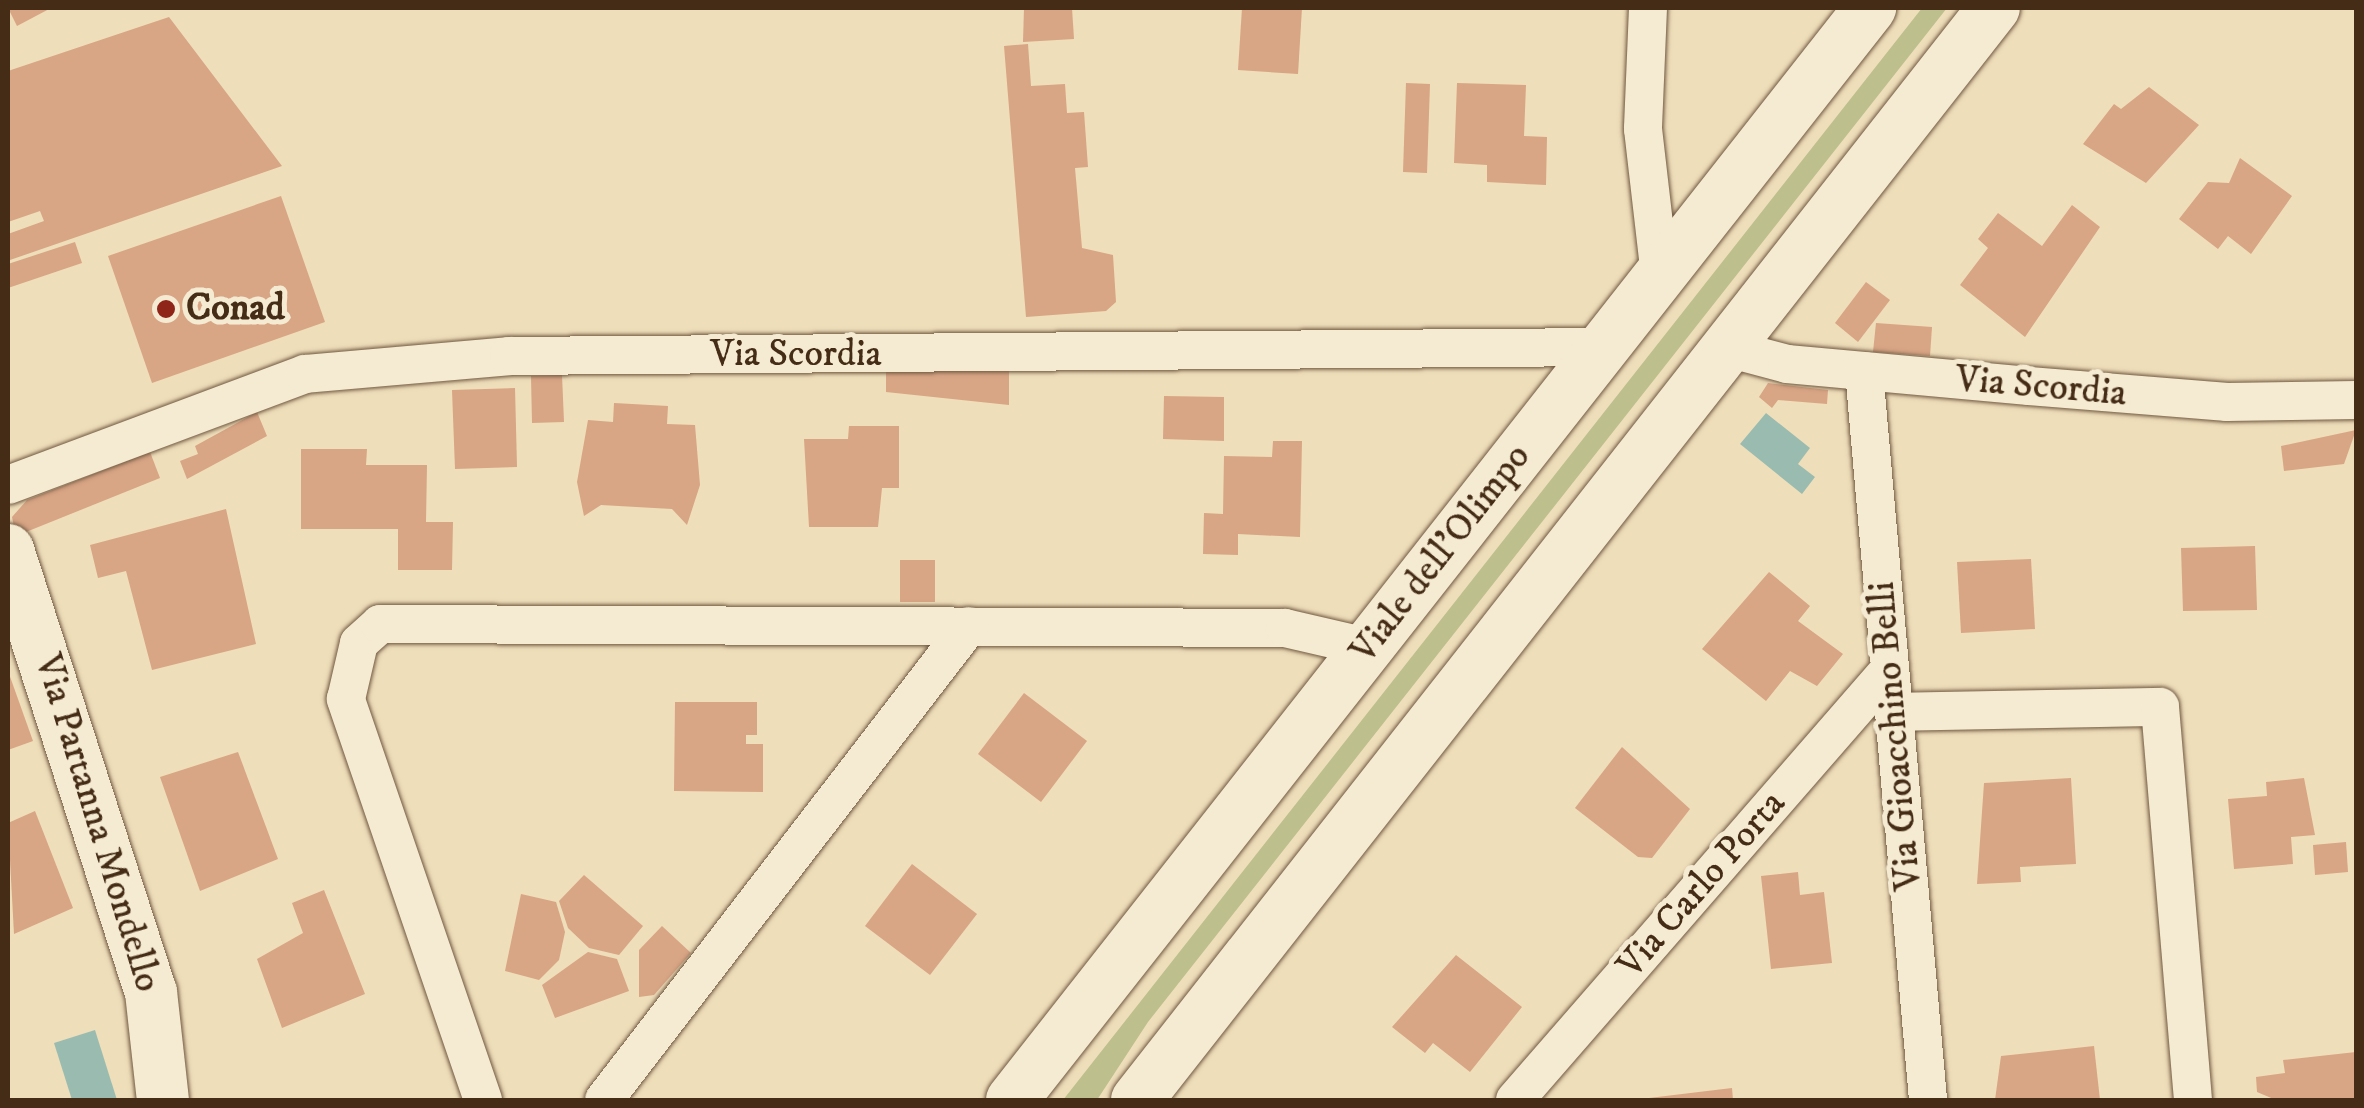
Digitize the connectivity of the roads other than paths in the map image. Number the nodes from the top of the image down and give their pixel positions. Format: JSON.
{"nodes":[{"id":1,"x":1648,"y":8,"type":"edge"},
{"id":2,"x":1870,"y":8,"type":"edge"},
{"id":3,"x":1994,"y":8,"type":"edge"},
{"id":4,"x":1660,"y":275,"type":"junction"},
{"id":5,"x":1604,"y":348,"type":"junction"},
{"id":6,"x":1728,"y":348,"type":"junction"},
{"id":7,"x":1864,"y":371,"type":"junction"},
{"id":8,"x":2356,"y":400,"type":"edge"},
{"id":9,"x":8,"y":485,"type":"edge"},
{"id":10,"x":8,"y":550,"type":"edge"},
{"id":11,"x":970,"y":626,"type":"junction"},
{"id":12,"x":1367,"y":647,"type":"junction"},
{"id":13,"x":1890,"y":669,"type":"junction"},
{"id":14,"x":1894,"y":712,"type":"junction"},
{"id":15,"x":163,"y":1100,"type":"edge"},
{"id":16,"x":483,"y":1100,"type":"edge"},
{"id":17,"x":604,"y":1100,"type":"edge"},
{"id":18,"x":1012,"y":1100,"type":"edge"},
{"id":19,"x":1138,"y":1100,"type":"edge"},
{"id":20,"x":1514,"y":1100,"type":"edge"},
{"id":21,"x":1928,"y":1100,"type":"edge"},
{"id":22,"x":2193,"y":1100,"type":"edge"}],
"edges":[{"from":1,"to":4,"type":"street"},
{"from":2,"to":4,"type":"street","name":"Viale dell'Olimpo"},
{"from":3,"to":6,"type":"street"},
{"from":4,"to":5,"type":"street","name":"Viale dell'Olimpo"},
{"from":5,"to":9,"type":"street","name":"Via Scordia"},
{"from":5,"to":12,"type":"street","name":"Viale dell'Olimpo"},
{"from":6,"to":7,"type":"street","name":"Via Scordia"},
{"from":6,"to":19,"type":"street"},
{"from":7,"to":8,"type":"street","name":"Via Scordia"},
{"from":7,"to":13,"type":"street","name":"Via Gioacchino Belli"},
{"from":10,"to":15,"type":"street","name":"Via Partanna Mondello"},
{"from":11,"to":12,"type":"street"},
{"from":11,"to":16,"type":"street"},
{"from":11,"to":17,"type":"street"},
{"from":12,"to":18,"type":"street","name":"Viale dell'Olimpo"},
{"from":13,"to":14,"type":"street","name":"Via Gioacchino Belli"},
{"from":13,"to":20,"type":"street","name":"Via Carlo Porta"},
{"from":14,"to":21,"type":"street","name":"Via Gioacchino Belli"},
{"from":14,"to":22,"type":"street"}]}
